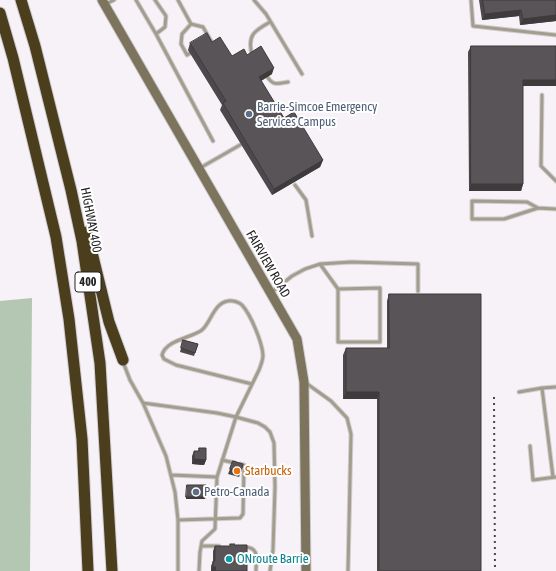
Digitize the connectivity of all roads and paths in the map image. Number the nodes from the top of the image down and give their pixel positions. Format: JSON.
{"nodes":[{"id":1,"x":21,"y":0,"type":"edge"},
{"id":2,"x":114,"y":0,"type":"edge"},
{"id":3,"x":136,"y":0,"type":"edge"},
{"id":4,"x":155,"y":0,"type":"edge"},
{"id":5,"x":178,"y":0,"type":"edge"},
{"id":6,"x":254,"y":0,"type":"edge"},
{"id":7,"x":471,"y":0,"type":"edge"},
{"id":8,"x":103,"y":3,"type":"edge"},
{"id":9,"x":0,"y":13,"type":"edge"},
{"id":10,"x":270,"y":22,"type":"junction"},
{"id":11,"x":191,"y":24,"type":"junction"},
{"id":12,"x":156,"y":34,"type":"junction"},
{"id":13,"x":556,"y":35,"type":"edge"},
{"id":14,"x":205,"y":44,"type":"edge"},
{"id":15,"x":193,"y":51,"type":"edge"},
{"id":16,"x":252,"y":55,"type":"edge"},
{"id":17,"x":302,"y":74,"type":"dead end"},
{"id":18,"x":266,"y":75,"type":"edge"},
{"id":19,"x":288,"y":82,"type":"dead end"},
{"id":20,"x":542,"y":95,"type":"dead end"},
{"id":21,"x":213,"y":141,"type":"dead end"},
{"id":22,"x":240,"y":145,"type":"dead end"},
{"id":23,"x":199,"y":169,"type":"junction"},
{"id":24,"x":556,"y":181,"type":"edge"},
{"id":25,"x":295,"y":185,"type":"edge"},
{"id":26,"x":71,"y":190,"type":"junction"},
{"id":27,"x":538,"y":208,"type":"junction"},
{"id":28,"x":556,"y":209,"type":"edge"},
{"id":29,"x":312,"y":236,"type":"dead end"},
{"id":30,"x":320,"y":264,"type":"junction"},
{"id":31,"x":338,"y":289,"type":"junction"},
{"id":32,"x":418,"y":291,"type":"dead end"},
{"id":33,"x":270,"y":293,"type":"junction"},
{"id":34,"x":123,"y":360,"type":"joint"},
{"id":35,"x":304,"y":382,"type":"junction"},
{"id":36,"x":252,"y":384,"type":"junction"},
{"id":37,"x":556,"y":387,"type":"edge"},
{"id":38,"x":542,"y":388,"type":"junction"},
{"id":39,"x":519,"y":392,"type":"dead end"},
{"id":40,"x":143,"y":403,"type":"junction"},
{"id":41,"x":236,"y":417,"type":"junction"},
{"id":42,"x":530,"y":446,"type":"dead end"},
{"id":43,"x":222,"y":460,"type":"junction"},
{"id":44,"x":171,"y":475,"type":"junction"},
{"id":45,"x":217,"y":477,"type":"junction"},
{"id":46,"x":555,"y":477,"type":"edge"},
{"id":47,"x":216,"y":518,"type":"junction"},
{"id":48,"x":178,"y":520,"type":"junction"},
{"id":49,"x":201,"y":546,"type":"junction"},
{"id":50,"x":222,"y":546,"type":"edge"},
{"id":51,"x":243,"y":547,"type":"edge"},
{"id":52,"x":88,"y":571,"type":"edge"},
{"id":53,"x":112,"y":571,"type":"edge"},
{"id":54,"x":178,"y":571,"type":"edge"},
{"id":55,"x":199,"y":571,"type":"edge"},
{"id":56,"x":256,"y":571,"type":"edge"},
{"id":57,"x":270,"y":571,"type":"edge"},
{"id":58,"x":306,"y":571,"type":"edge"},
{"id":59,"x":348,"y":571,"type":"edge"}],
"edges":[{"from":1,"to":26,"type":"highway","name":"HIGHWAY 400","number":"400"},
{"from":2,"to":8,"type":"lane"},
{"from":3,"to":12,"type":"lane"},
{"from":4,"to":12,"type":"lane"},
{"from":5,"to":11,"type":"lane"},
{"from":6,"to":10,"type":"lane"},
{"from":7,"to":13,"type":"lane"},
{"from":8,"to":23,"type":"street","name":"FAIRVIEW ROAD"},
{"from":9,"to":52,"type":"highway","number":"400"},
{"from":10,"to":16,"type":"lane"},
{"from":10,"to":17,"type":"lane"},
{"from":11,"to":14,"type":"lane"},
{"from":11,"to":15,"type":"lane"},
{"from":12,"to":21,"type":"lane"},
{"from":18,"to":19,"type":"lane"},
{"from":20,"to":24,"type":"lane"},
{"from":22,"to":23,"type":"lane"},
{"from":23,"to":33,"type":"street","name":"FAIRVIEW ROAD"},
{"from":25,"to":29,"type":"lane"},
{"from":26,"to":34,"type":"highway"},
{"from":26,"to":53,"type":"highway","name":"HIGHWAY 400","number":"400"},
{"from":27,"to":27,"type":"lane"},
{"from":27,"to":28,"type":"lane"},
{"from":30,"to":31,"type":"lane"},
{"from":30,"to":32,"type":"lane"},
{"from":30,"to":33,"type":"lane"},
{"from":31,"to":31,"type":"lane"},
{"from":33,"to":35,"type":"street","name":"FAIRVIEW ROAD"},
{"from":34,"to":40,"type":"lane"},
{"from":35,"to":58,"type":"street","name":"FAIRVIEW ROAD"},
{"from":35,"to":59,"type":"lane"},
{"from":36,"to":36,"type":"lane"},
{"from":36,"to":41,"type":"lane"},
{"from":37,"to":38,"type":"lane"},
{"from":38,"to":39,"type":"lane"},
{"from":38,"to":46,"type":"lane"},
{"from":40,"to":41,"type":"lane"},
{"from":40,"to":44,"type":"lane"},
{"from":41,"to":43,"type":"lane"},
{"from":41,"to":57,"type":"lane"},
{"from":42,"to":46,"type":"lane"},
{"from":43,"to":45,"type":"lane"},
{"from":43,"to":47,"type":"lane"},
{"from":44,"to":45,"type":"lane"},
{"from":44,"to":48,"type":"lane"},
{"from":45,"to":47,"type":"lane"},
{"from":47,"to":48,"type":"lane"},
{"from":47,"to":49,"type":"lane"},
{"from":48,"to":54,"type":"lane"},
{"from":49,"to":50,"type":"lane"},
{"from":49,"to":55,"type":"lane"},
{"from":51,"to":56,"type":"lane"}]}
